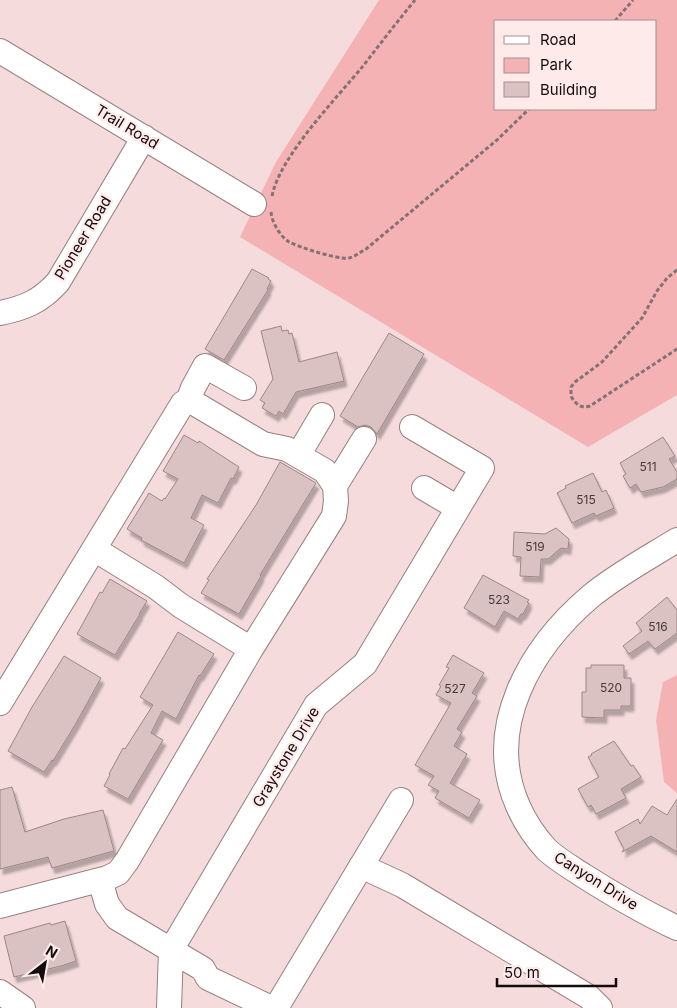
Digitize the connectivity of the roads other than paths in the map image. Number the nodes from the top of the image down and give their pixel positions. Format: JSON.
{"nodes":[{"id":1,"x":0,"y":51,"type":"edge"},
{"id":2,"x":144,"y":137,"type":"junction"},
{"id":3,"x":265,"y":206,"type":"road end"},
{"id":4,"x":0,"y":313,"type":"edge"},
{"id":5,"x":244,"y":388,"type":"dead end"},
{"id":6,"x":188,"y":401,"type":"junction"},
{"id":7,"x":322,"y":415,"type":"dead end"},
{"id":8,"x":412,"y":427,"type":"dead end"},
{"id":9,"x":364,"y":439,"type":"dead end"},
{"id":10,"x":298,"y":454,"type":"junction"},
{"id":11,"x":335,"y":486,"type":"junction"},
{"id":12,"x":424,"y":488,"type":"dead end"},
{"id":13,"x":458,"y":508,"type":"junction"},
{"id":14,"x":677,"y":540,"type":"edge"},
{"id":15,"x":94,"y":548,"type":"junction"},
{"id":16,"x":251,"y":649,"type":"junction"},
{"id":17,"x":0,"y":703,"type":"edge"},
{"id":18,"x":401,"y":800,"type":"dead end"},
{"id":19,"x":361,"y":866,"type":"junction"},
{"id":20,"x":100,"y":880,"type":"junction"},
{"id":21,"x":0,"y":906,"type":"edge"},
{"id":22,"x":677,"y":928,"type":"edge"},
{"id":23,"x":171,"y":950,"type":"junction"},
{"id":24,"x":0,"y":992,"type":"edge"},
{"id":25,"x":28,"y":1004,"type":"edge"},
{"id":26,"x":169,"y":1008,"type":"edge"},
{"id":27,"x":271,"y":1008,"type":"edge"},
{"id":28,"x":276,"y":1008,"type":"edge"},
{"id":29,"x":600,"y":1008,"type":"edge"}],
"edges":[{"from":1,"to":2,"type":"street","name":"Trail Road"},
{"from":2,"to":3,"type":"street","name":"Trail Road"},
{"from":2,"to":4,"type":"street","name":"Pioneer Road"},
{"from":5,"to":6,"type":"street"},
{"from":6,"to":10,"type":"street"},
{"from":6,"to":15,"type":"street"},
{"from":7,"to":10,"type":"street"},
{"from":8,"to":13,"type":"street","name":"Graystone Drive"},
{"from":9,"to":11,"type":"street"},
{"from":10,"to":11,"type":"street"},
{"from":11,"to":16,"type":"street"},
{"from":12,"to":13,"type":"street"},
{"from":13,"to":23,"type":"street","name":"Graystone Drive"},
{"from":14,"to":22,"type":"street","name":"Canyon Drive"},
{"from":15,"to":16,"type":"street"},
{"from":15,"to":17,"type":"street"},
{"from":16,"to":20,"type":"street"},
{"from":18,"to":19,"type":"street"},
{"from":19,"to":28,"type":"street"},
{"from":19,"to":29,"type":"street"},
{"from":20,"to":21,"type":"street"},
{"from":20,"to":23,"type":"street"},
{"from":23,"to":26,"type":"street","name":"Graystone Drive"},
{"from":23,"to":27,"type":"street"},
{"from":24,"to":25,"type":"street"}]}
